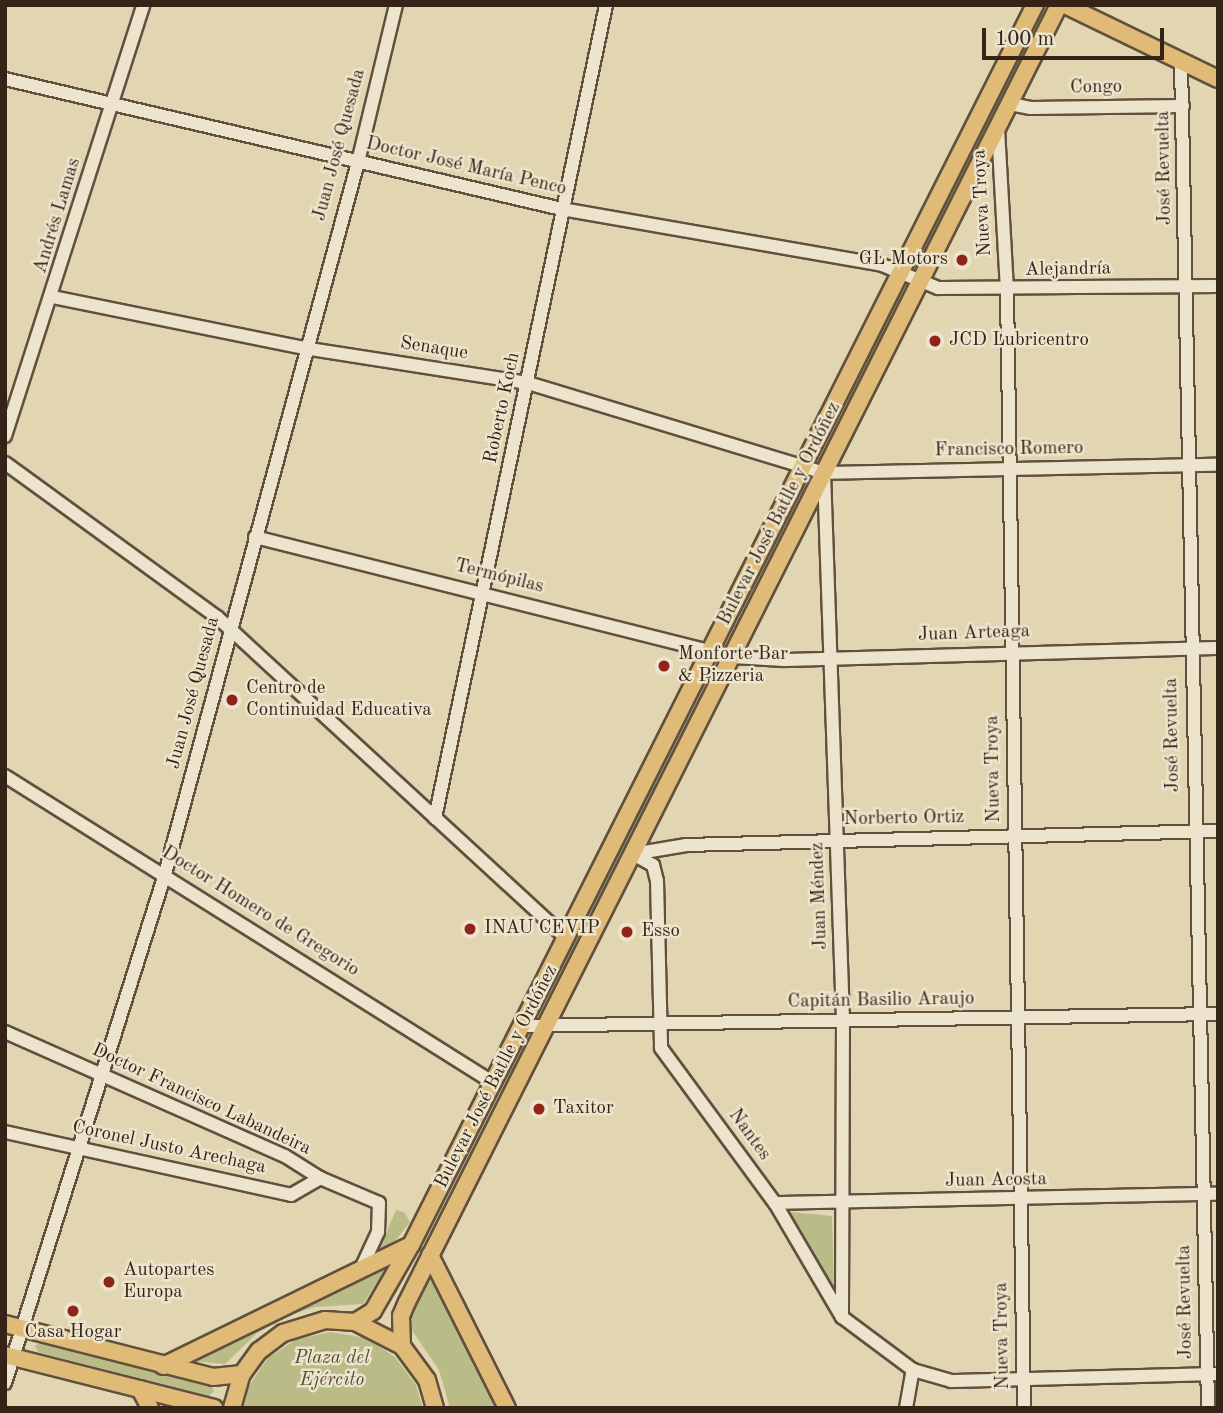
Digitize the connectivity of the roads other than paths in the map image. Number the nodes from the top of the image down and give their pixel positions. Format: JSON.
{"nodes":[{"id":1,"x":144,"y":5,"type":"edge"},
{"id":2,"x":396,"y":5,"type":"edge"},
{"id":3,"x":606,"y":5,"type":"edge"},
{"id":4,"x":1035,"y":5,"type":"edge"},
{"id":5,"x":1059,"y":5,"type":"edge"},
{"id":6,"x":1065,"y":5,"type":"edge"},
{"id":7,"x":1181,"y":62,"type":"junction"},
{"id":8,"x":5,"y":79,"type":"edge"},
{"id":9,"x":1218,"y":79,"type":"edge"},
{"id":10,"x":113,"y":103,"type":"junction"},
{"id":11,"x":1010,"y":104,"type":"junction"},
{"id":12,"x":1183,"y":106,"type":"junction"},
{"id":13,"x":998,"y":129,"type":"junction"},
{"id":14,"x":358,"y":162,"type":"junction"},
{"id":15,"x":562,"y":209,"type":"junction"},
{"id":16,"x":901,"y":273,"type":"junction"},
{"id":17,"x":921,"y":281,"type":"junction"},
{"id":18,"x":1218,"y":286,"type":"edge"},
{"id":19,"x":1187,"y":287,"type":"junction"},
{"id":20,"x":1007,"y":290,"type":"junction"},
{"id":21,"x":53,"y":297,"type":"junction"},
{"id":22,"x":304,"y":348,"type":"junction"},
{"id":23,"x":528,"y":383,"type":"junction"},
{"id":24,"x":5,"y":436,"type":"edge"},
{"id":25,"x":5,"y":463,"type":"edge"},
{"id":26,"x":1188,"y":465,"type":"junction"},
{"id":27,"x":1218,"y":465,"type":"edge"},
{"id":28,"x":802,"y":468,"type":"junction"},
{"id":29,"x":1008,"y":470,"type":"junction"},
{"id":30,"x":824,"y":473,"type":"junction"},
{"id":31,"x":256,"y":537,"type":"junction"},
{"id":32,"x":483,"y":593,"type":"junction"},
{"id":33,"x":230,"y":629,"type":"junction"},
{"id":34,"x":1190,"y":648,"type":"junction"},
{"id":35,"x":1218,"y":648,"type":"edge"},
{"id":36,"x":710,"y":652,"type":"junction"},
{"id":37,"x":1011,"y":653,"type":"junction"},
{"id":38,"x":732,"y":657,"type":"junction"},
{"id":39,"x":830,"y":658,"type":"junction"},
{"id":40,"x":5,"y":776,"type":"edge"},
{"id":41,"x":435,"y":818,"type":"junction"},
{"id":42,"x":1194,"y":831,"type":"junction"},
{"id":43,"x":1218,"y":831,"type":"edge"},
{"id":44,"x":1014,"y":835,"type":"junction"},
{"id":45,"x":837,"y":840,"type":"junction"},
{"id":46,"x":633,"y":854,"type":"junction"},
{"id":47,"x":165,"y":874,"type":"junction"},
{"id":48,"x":566,"y":938,"type":"junction"},
{"id":49,"x":1201,"y":1014,"type":"junction"},
{"id":50,"x":1218,"y":1014,"type":"edge"},
{"id":51,"x":1019,"y":1018,"type":"junction"},
{"id":52,"x":843,"y":1021,"type":"junction"},
{"id":53,"x":521,"y":1026,"type":"junction"},
{"id":54,"x":546,"y":1026,"type":"junction"},
{"id":55,"x":659,"y":1026,"type":"junction"},
{"id":56,"x":5,"y":1032,"type":"edge"},
{"id":57,"x":104,"y":1075,"type":"junction"},
{"id":58,"x":492,"y":1082,"type":"junction"},
{"id":59,"x":5,"y":1132,"type":"edge"},
{"id":60,"x":82,"y":1149,"type":"junction"},
{"id":61,"x":320,"y":1178,"type":"junction"},
{"id":62,"x":1203,"y":1194,"type":"junction"},
{"id":63,"x":1218,"y":1194,"type":"edge"},
{"id":64,"x":1020,"y":1200,"type":"junction"},
{"id":65,"x":775,"y":1203,"type":"junction"},
{"id":66,"x":843,"y":1204,"type":"junction"},
{"id":67,"x":411,"y":1245,"type":"junction"},
{"id":68,"x":430,"y":1255,"type":"junction"},
{"id":69,"x":362,"y":1266,"type":"junction"},
{"id":70,"x":842,"y":1317,"type":"junction"},
{"id":71,"x":355,"y":1322,"type":"junction"},
{"id":72,"x":5,"y":1324,"type":"edge"},
{"id":73,"x":23,"y":1329,"type":"junction"},
{"id":74,"x":402,"y":1346,"type":"junction"},
{"id":75,"x":9,"y":1356,"type":"edge"},
{"id":76,"x":163,"y":1366,"type":"junction"},
{"id":77,"x":913,"y":1370,"type":"junction"},
{"id":78,"x":242,"y":1374,"type":"junction"},
{"id":79,"x":1213,"y":1374,"type":"edge"},
{"id":80,"x":1023,"y":1380,"type":"junction"},
{"id":81,"x":5,"y":1383,"type":"edge"},
{"id":82,"x":141,"y":1389,"type":"junction"},
{"id":83,"x":150,"y":1408,"type":"edge"},
{"id":84,"x":214,"y":1408,"type":"edge"},
{"id":85,"x":232,"y":1408,"type":"edge"},
{"id":86,"x":435,"y":1408,"type":"edge"},
{"id":87,"x":507,"y":1408,"type":"edge"},
{"id":88,"x":906,"y":1408,"type":"edge"},
{"id":89,"x":1024,"y":1408,"type":"edge"},
{"id":90,"x":1208,"y":1408,"type":"edge"}],
"edges":[{"from":1,"to":10,"type":"street","name":"Andrés Lamas"},
{"from":2,"to":14,"type":"street","name":"Juan José Quesada"},
{"from":3,"to":15,"type":"street","name":"Roberto Koch"},
{"from":4,"to":16,"type":"main road","name":"Bulevar José Batlle y Ordóñez"},
{"from":5,"to":11,"type":"main road","name":"Bulevar José Batlle y Ordóñez"},
{"from":6,"to":7,"type":"main road"},
{"from":7,"to":9,"type":"main road"},
{"from":7,"to":12,"type":"street","name":"José Revuelta"},
{"from":8,"to":10,"type":"street","name":"Doctor José María Penco"},
{"from":10,"to":14,"type":"street","name":"Doctor José María Penco"},
{"from":10,"to":21,"type":"street","name":"Andrés Lamas"},
{"from":11,"to":12,"type":"street","name":"Congo"},
{"from":11,"to":13,"type":"main road","name":"Bulevar José Batlle y Ordóñez"},
{"from":12,"to":19,"type":"street","name":"José Revuelta"},
{"from":13,"to":17,"type":"main road","name":"Bulevar José Batlle y Ordóñez"},
{"from":13,"to":20,"type":"street","name":"Nueva Troya"},
{"from":14,"to":15,"type":"street","name":"Doctor José María Penco"},
{"from":14,"to":22,"type":"street","name":"Juan José Quesada"},
{"from":15,"to":16,"type":"street","name":"Doctor José María Penco"},
{"from":15,"to":23,"type":"street","name":"Roberto Koch"},
{"from":16,"to":17,"type":"street","name":"Doctor José María Penco"},
{"from":16,"to":28,"type":"main road","name":"Bulevar José Batlle y Ordóñez"},
{"from":17,"to":20,"type":"street","name":"Alejandría"},
{"from":17,"to":30,"type":"main road","name":"Bulevar José Batlle y Ordóñez"},
{"from":18,"to":19,"type":"street","name":"Alejandría"},
{"from":19,"to":20,"type":"street","name":"Alejandría"},
{"from":19,"to":26,"type":"street","name":"José Revuelta"},
{"from":20,"to":29,"type":"street","name":"Nueva Troya"},
{"from":21,"to":22,"type":"street","name":"Senaque"},
{"from":21,"to":24,"type":"street","name":"Andrés Lamas"},
{"from":22,"to":23,"type":"street","name":"Senaque"},
{"from":22,"to":31,"type":"street","name":"Juan José Quesada"},
{"from":23,"to":28,"type":"street","name":"Senaque"},
{"from":23,"to":32,"type":"street","name":"Roberto Koch"},
{"from":25,"to":33,"type":"street"},
{"from":26,"to":27,"type":"street","name":"Francisco Romero"},
{"from":26,"to":29,"type":"street","name":"Francisco Romero"},
{"from":26,"to":34,"type":"street","name":"José Revuelta"},
{"from":28,"to":30,"type":"street","name":"Francisco Romero"},
{"from":28,"to":36,"type":"main road","name":"Bulevar José Batlle y Ordóñez"},
{"from":29,"to":30,"type":"street","name":"Francisco Romero"},
{"from":29,"to":37,"type":"street","name":"Nueva Troya"},
{"from":30,"to":38,"type":"main road","name":"Bulevar José Batlle y Ordóñez"},
{"from":30,"to":39,"type":"street","name":"Juan Méndez"},
{"from":31,"to":32,"type":"street","name":"Termópilas"},
{"from":31,"to":33,"type":"street","name":"Juan José Quesada"},
{"from":32,"to":36,"type":"street","name":"Termópilas"},
{"from":32,"to":41,"type":"street","name":"Roberto Koch"},
{"from":33,"to":41,"type":"street"},
{"from":33,"to":47,"type":"street","name":"Juan José Quesada"},
{"from":34,"to":35,"type":"street","name":"Juan Arteaga"},
{"from":34,"to":37,"type":"street","name":"Juan Arteaga"},
{"from":34,"to":42,"type":"street","name":"José Revuelta"},
{"from":36,"to":38,"type":"street","name":"Termópilas"},
{"from":36,"to":48,"type":"main road","name":"Bulevar José Batlle y Ordóñez"},
{"from":37,"to":39,"type":"street","name":"Juan Arteaga"},
{"from":37,"to":44,"type":"street","name":"Nueva Troya"},
{"from":38,"to":39,"type":"street","name":"Juan Arteaga"},
{"from":38,"to":46,"type":"main road","name":"Bulevar José Batlle y Ordóñez"},
{"from":39,"to":45,"type":"street","name":"Juan Méndez"},
{"from":40,"to":47,"type":"street","name":"Doctor Homero de Gregorio"},
{"from":41,"to":48,"type":"street"},
{"from":42,"to":43,"type":"street","name":"Norberto Ortiz"},
{"from":42,"to":44,"type":"street","name":"Norberto Ortiz"},
{"from":42,"to":49,"type":"street","name":"José Revuelta"},
{"from":44,"to":45,"type":"street","name":"Norberto Ortiz"},
{"from":44,"to":51,"type":"street","name":"Nueva Troya"},
{"from":45,"to":46,"type":"street","name":"Norberto Ortiz"},
{"from":45,"to":52,"type":"street","name":"Juan Méndez"},
{"from":46,"to":54,"type":"main road","name":"Bulevar José Batlle y Ordóñez"},
{"from":46,"to":55,"type":"street","name":"Nantes"},
{"from":47,"to":57,"type":"street","name":"Juan José Quesada"},
{"from":47,"to":58,"type":"street","name":"Doctor Homero de Gregorio"},
{"from":48,"to":53,"type":"main road","name":"Bulevar José Batlle y Ordóñez"},
{"from":49,"to":50,"type":"street","name":"Capitán Basilio Araujo"},
{"from":49,"to":51,"type":"street","name":"Capitán Basilio Araujo"},
{"from":49,"to":62,"type":"street","name":"José Revuelta"},
{"from":51,"to":52,"type":"street","name":"Capitán Basilio Araujo"},
{"from":51,"to":64,"type":"street","name":"Nueva Troya"},
{"from":52,"to":55,"type":"street","name":"Capitán Basilio Araujo"},
{"from":52,"to":66,"type":"street","name":"Juan Méndez"},
{"from":53,"to":54,"type":"street","name":"Capitán Basilio Araujo"},
{"from":53,"to":58,"type":"main road","name":"Bulevar José Batlle y Ordóñez"},
{"from":54,"to":55,"type":"street","name":"Capitán Basilio Araujo"},
{"from":54,"to":68,"type":"main road","name":"Bulevar José Batlle y Ordóñez"},
{"from":55,"to":65,"type":"street","name":"Nantes"},
{"from":56,"to":57,"type":"street","name":"Doctor Francisco Labandeira"},
{"from":57,"to":60,"type":"street","name":"Juan José Quesada"},
{"from":57,"to":61,"type":"street","name":"Doctor Francisco Labandeira"},
{"from":58,"to":67,"type":"main road","name":"Bulevar José Batlle y Ordóñez"},
{"from":59,"to":60,"type":"street","name":"Coronel Justo Arechaga"},
{"from":60,"to":61,"type":"street","name":"Coronel Justo Arechaga"},
{"from":60,"to":73,"type":"street","name":"Juan José Quesada"},
{"from":61,"to":69,"type":"street","name":"Doctor Francisco Labandeira"},
{"from":62,"to":63,"type":"street","name":"Juan Acosta"},
{"from":62,"to":64,"type":"street","name":"Juan Acosta"},
{"from":62,"to":79,"type":"street","name":"José Revuelta"},
{"from":64,"to":66,"type":"street","name":"Juan Acosta"},
{"from":64,"to":80,"type":"street","name":"Nueva Troya"},
{"from":65,"to":66,"type":"street","name":"Juan Acosta"},
{"from":65,"to":70,"type":"street","name":"Nantes"},
{"from":66,"to":70,"type":"street","name":"Juan Méndez"},
{"from":67,"to":69,"type":"main road"},
{"from":67,"to":71,"type":"main road","name":"Bulevar José Batlle y Ordóñez"},
{"from":68,"to":74,"type":"main road","name":"Bulevar José Batlle y Ordóñez"},
{"from":68,"to":87,"type":"main road"},
{"from":69,"to":76,"type":"main road"},
{"from":70,"to":77,"type":"street","name":"Nantes"},
{"from":71,"to":74,"type":"main road"},
{"from":71,"to":78,"type":"main road"},
{"from":72,"to":73,"type":"main road"},
{"from":73,"to":75,"type":"street","name":"Juan José Quesada"},
{"from":73,"to":76,"type":"main road"},
{"from":74,"to":86,"type":"main road"},
{"from":75,"to":81,"type":"street","name":"Juan José Quesada"},
{"from":75,"to":82,"type":"main road"},
{"from":76,"to":78,"type":"main road"},
{"from":77,"to":80,"type":"street"},
{"from":77,"to":88,"type":"street"},
{"from":78,"to":85,"type":"main road"},
{"from":79,"to":80,"type":"street"},
{"from":79,"to":90,"type":"street","name":"José Revuelta"},
{"from":80,"to":89,"type":"street","name":"Nueva Troya"},
{"from":82,"to":83,"type":"main road"},
{"from":82,"to":84,"type":"main road"}]}
